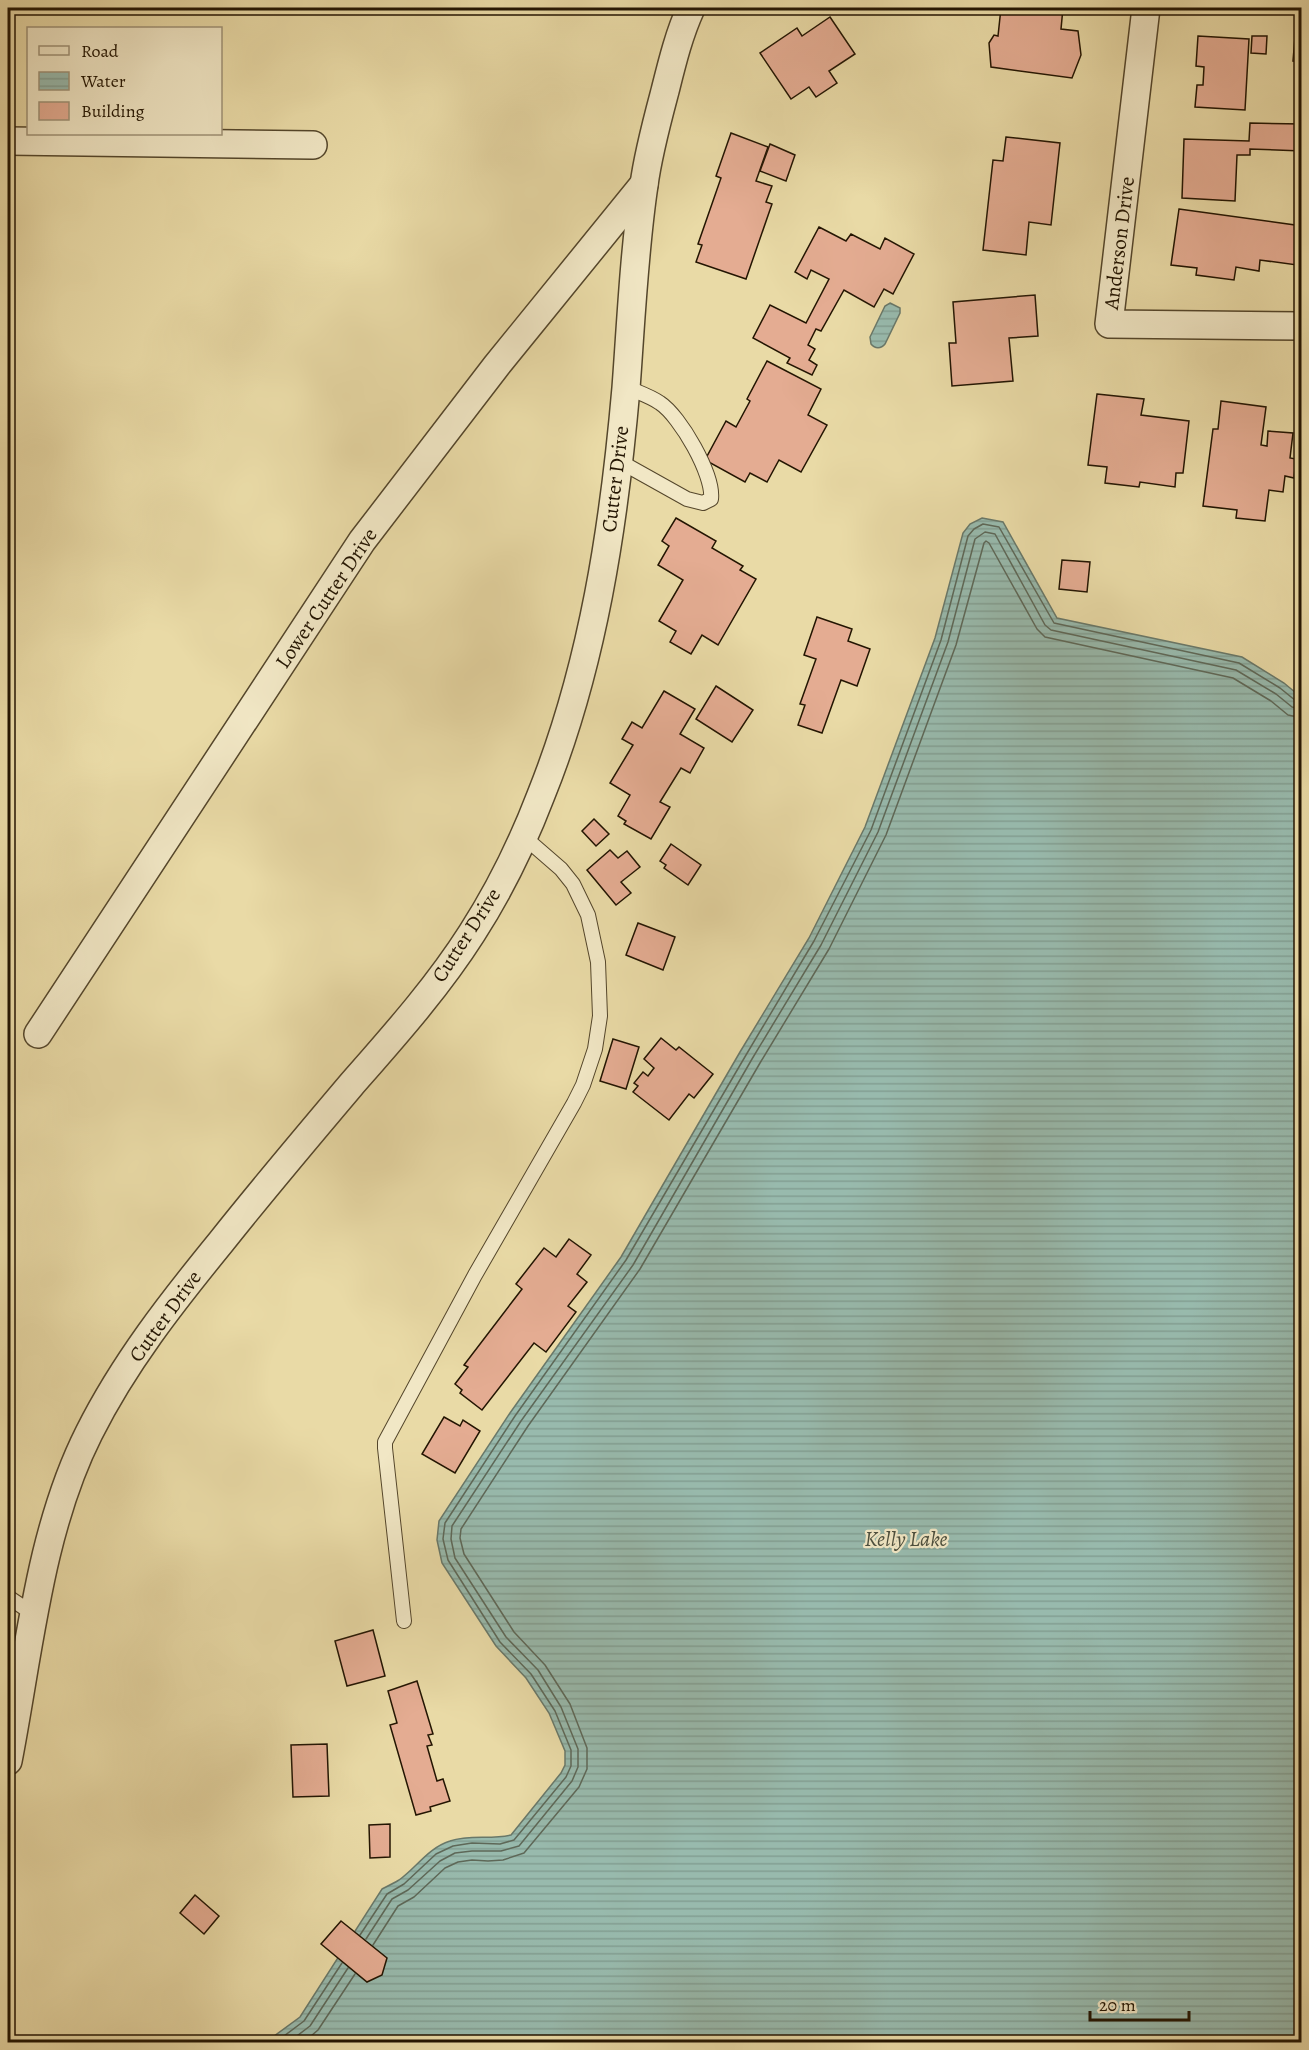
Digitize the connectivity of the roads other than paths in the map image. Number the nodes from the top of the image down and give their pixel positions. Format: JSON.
{"nodes":[{"id":1,"x":691,"y":8,"type":"edge"},
{"id":2,"x":1146,"y":8,"type":"edge"},
{"id":3,"x":8,"y":141,"type":"edge"},
{"id":4,"x":313,"y":145,"type":"dead end"},
{"id":5,"x":644,"y":183,"type":"junction"},
{"id":6,"x":1302,"y":326,"type":"edge"},
{"id":7,"x":626,"y":387,"type":"junction"},
{"id":8,"x":619,"y":461,"type":"junction"},
{"id":9,"x":523,"y":836,"type":"junction"},
{"id":10,"x":38,"y":1034,"type":"dead end"},
{"id":11,"x":8,"y":1597,"type":"edge"},
{"id":12,"x":35,"y":1616,"type":"junction"},
{"id":13,"x":404,"y":1621,"type":"dead end"},
{"id":14,"x":8,"y":1761,"type":"edge"}],
"edges":[{"from":1,"to":5,"type":"street","name":"Cutter Drive"},
{"from":2,"to":6,"type":"street","name":"Anderson Drive"},
{"from":3,"to":4,"type":"street"},
{"from":5,"to":7,"type":"street","name":"Cutter Drive"},
{"from":5,"to":10,"type":"street","name":"Lower Cutter Drive"},
{"from":7,"to":8,"type":"street","name":"Cutter Drive"},
{"from":7,"to":8,"type":"lane"},
{"from":8,"to":9,"type":"street","name":"Cutter Drive"},
{"from":9,"to":12,"type":"street","name":"Cutter Drive"},
{"from":9,"to":13,"type":"lane"},
{"from":11,"to":12,"type":"lane"},
{"from":12,"to":14,"type":"street","name":"Cutter Drive"}]}
